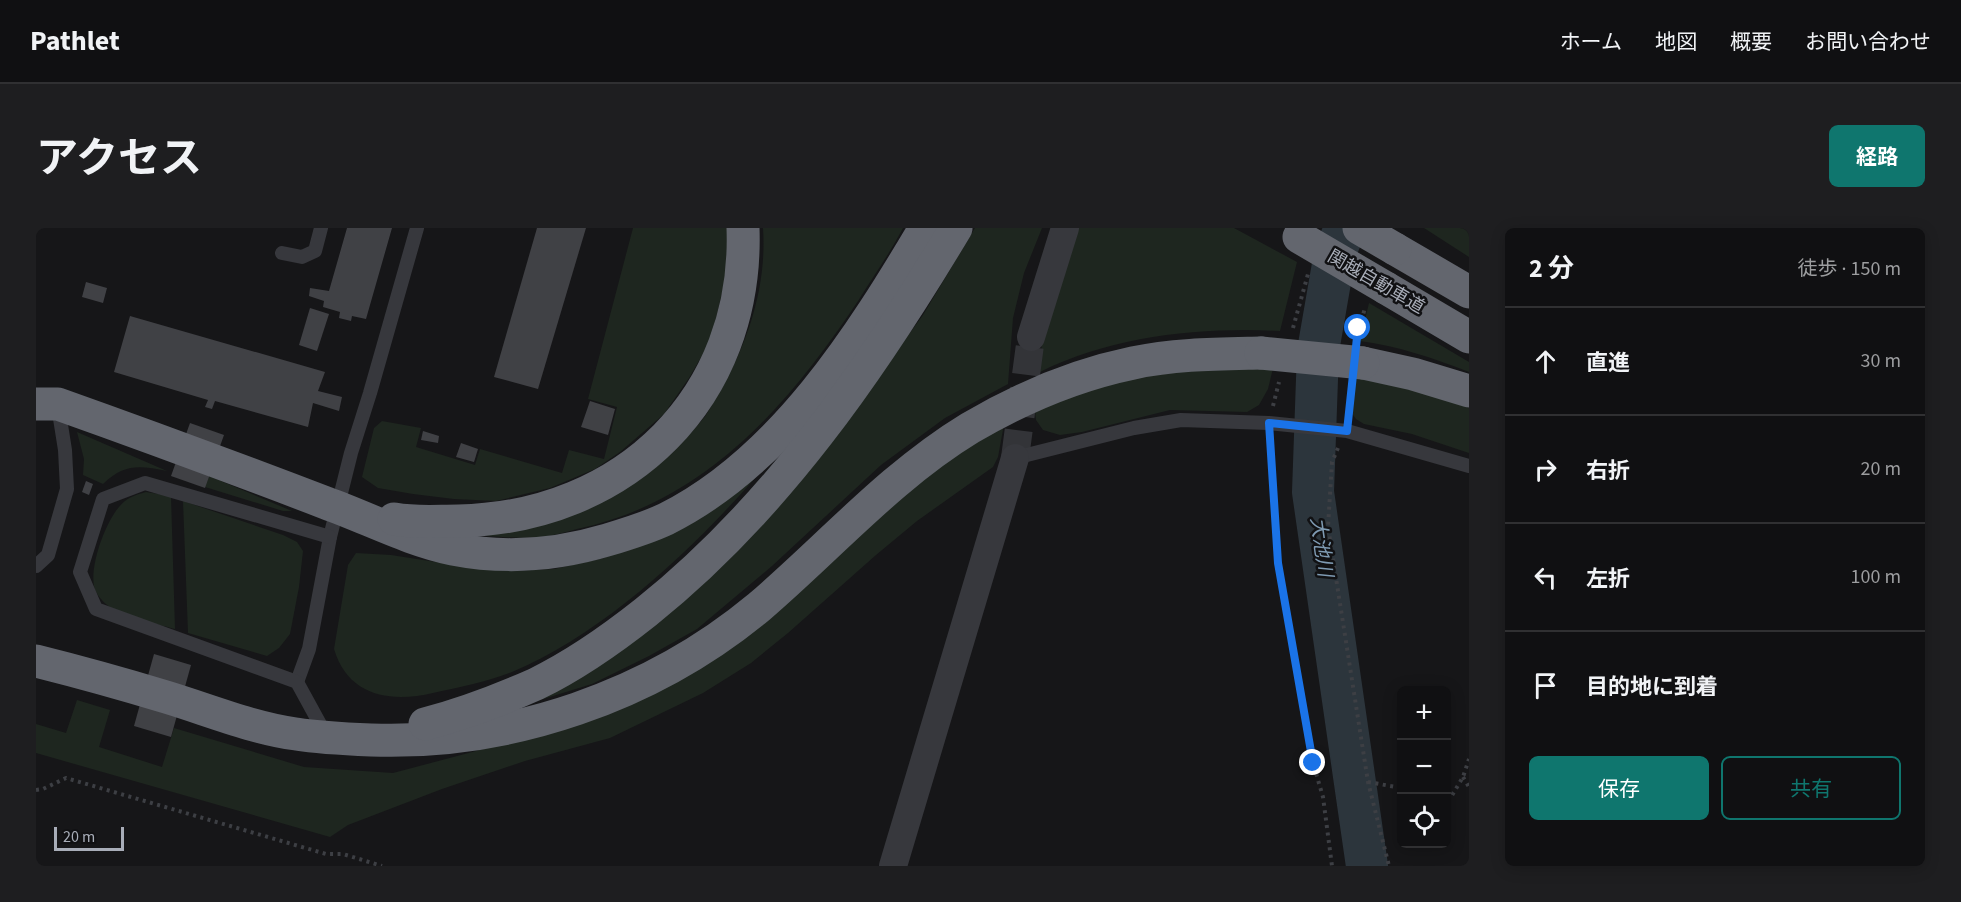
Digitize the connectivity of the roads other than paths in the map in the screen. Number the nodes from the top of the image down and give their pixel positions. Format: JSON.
{"nodes":[{"id":1,"x":321,"y":228,"type":"edge"},
{"id":2,"x":417,"y":228,"type":"edge"},
{"id":3,"x":742,"y":228,"type":"edge"},
{"id":4,"x":925,"y":228,"type":"edge"},
{"id":5,"x":956,"y":228,"type":"edge"},
{"id":6,"x":1065,"y":228,"type":"edge"},
{"id":7,"x":1359,"y":228,"type":"edge"},
{"id":8,"x":1290,"y":233,"type":"edge"},
{"id":9,"x":282,"y":253,"type":"dead end"},
{"id":10,"x":1469,"y":292,"type":"edge"},
{"id":11,"x":1031,"y":337,"type":"tunnel mouth"},
{"id":12,"x":1469,"y":337,"type":"edge"},
{"id":13,"x":1469,"y":391,"type":"edge"},
{"id":14,"x":43,"y":399,"type":"edge"},
{"id":15,"x":1015,"y":458,"type":"joint"},
{"id":16,"x":1469,"y":466,"type":"edge"},
{"id":17,"x":333,"y":522,"type":"junction"},
{"id":18,"x":36,"y":566,"type":"edge"},
{"id":19,"x":36,"y":649,"type":"edge"},
{"id":20,"x":50,"y":664,"type":"edge"},
{"id":21,"x":297,"y":682,"type":"junction"},
{"id":22,"x":328,"y":738,"type":"junction"},
{"id":23,"x":893,"y":866,"type":"edge"}],
"edges":[{"from":1,"to":9,"type":"lane"},
{"from":2,"to":17,"type":"lane"},
{"from":3,"to":17,"type":"highway"},
{"from":4,"to":17,"type":"highway"},
{"from":5,"to":22,"type":"highway"},
{"from":6,"to":11,"type":"street"},
{"from":7,"to":10,"type":"highway","bridge":true},
{"from":8,"to":12,"type":"highway","name":"関越自動車道","bridge":true},
{"from":13,"to":22,"type":"highway","bridge":true},
{"from":14,"to":17,"type":"highway"},
{"from":14,"to":18,"type":"lane"},
{"from":15,"to":16,"type":"lane"},
{"from":15,"to":23,"type":"street"},
{"from":17,"to":21,"type":"lane"},
{"from":17,"to":21,"type":"lane"},
{"from":19,"to":20,"type":"highway"},
{"from":20,"to":22,"type":"highway"},
{"from":21,"to":22,"type":"lane"}]}
